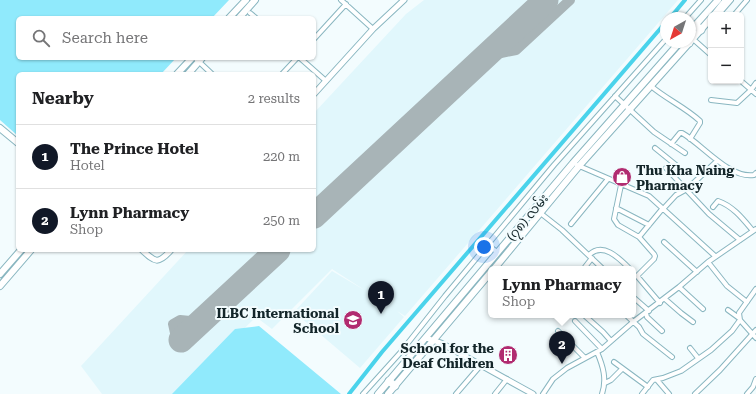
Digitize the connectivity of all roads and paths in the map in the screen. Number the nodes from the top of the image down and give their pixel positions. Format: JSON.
{"nodes":[{"id":1,"x":246,"y":0,"type":"edge"},
{"id":2,"x":255,"y":0,"type":"edge"},
{"id":3,"x":342,"y":0,"type":"edge"},
{"id":4,"x":404,"y":0,"type":"edge"},
{"id":5,"x":701,"y":0,"type":"edge"},
{"id":6,"x":718,"y":0,"type":"edge"},
{"id":7,"x":726,"y":0,"type":"edge"},
{"id":8,"x":731,"y":0,"type":"edge"},
{"id":9,"x":747,"y":0,"type":"edge"},
{"id":10,"x":346,"y":4,"type":"junction"},
{"id":11,"x":690,"y":12,"type":"edge"},
{"id":12,"x":716,"y":12,"type":"edge"},
{"id":13,"x":721,"y":12,"type":"edge"},
{"id":14,"x":737,"y":12,"type":"edge"},
{"id":15,"x":250,"y":13,"type":"dead end"},
{"id":16,"x":231,"y":16,"type":"edge"},
{"id":17,"x":240,"y":16,"type":"edge"},
{"id":18,"x":254,"y":16,"type":"edge"},
{"id":19,"x":708,"y":20,"type":"edge"},
{"id":20,"x":708,"y":25,"type":"edge"},
{"id":21,"x":698,"y":27,"type":"junction"},
{"id":22,"x":373,"y":29,"type":"junction"},
{"id":23,"x":696,"y":31,"type":"edge"},
{"id":24,"x":696,"y":36,"type":"edge"},
{"id":25,"x":316,"y":37,"type":"edge"},
{"id":26,"x":696,"y":44,"type":"edge"},
{"id":27,"x":660,"y":46,"type":"edge"},
{"id":28,"x":675,"y":48,"type":"edge"},
{"id":29,"x":685,"y":48,"type":"edge"},
{"id":30,"x":708,"y":53,"type":"edge"},
{"id":31,"x":190,"y":60,"type":"edge"},
{"id":32,"x":198,"y":60,"type":"edge"},
{"id":33,"x":200,"y":60,"type":"edge"},
{"id":34,"x":295,"y":60,"type":"edge"},
{"id":35,"x":302,"y":60,"type":"edge"},
{"id":36,"x":179,"y":72,"type":"edge"},
{"id":37,"x":189,"y":72,"type":"edge"},
{"id":38,"x":210,"y":72,"type":"edge"},
{"id":39,"x":284,"y":72,"type":"edge"},
{"id":40,"x":316,"y":72,"type":"edge"},
{"id":41,"x":316,"y":72,"type":"edge"},
{"id":42,"x":326,"y":81,"type":"junction"},
{"id":43,"x":756,"y":83,"type":"edge"},
{"id":44,"x":744,"y":84,"type":"edge"},
{"id":45,"x":651,"y":86,"type":"junction"},
{"id":46,"x":751,"y":90,"type":"junction"},
{"id":47,"x":316,"y":92,"type":"edge"},
{"id":48,"x":756,"y":94,"type":"edge"},
{"id":49,"x":615,"y":96,"type":"junction"},
{"id":50,"x":711,"y":100,"type":"dead end"},
{"id":51,"x":625,"y":105,"type":"junction"},
{"id":52,"x":630,"y":109,"type":"junction"},
{"id":53,"x":0,"y":128,"type":"edge"},
{"id":54,"x":690,"y":139,"type":"junction"},
{"id":55,"x":16,"y":141,"type":"edge"},
{"id":56,"x":671,"y":144,"type":"junction"},
{"id":57,"x":655,"y":148,"type":"dead end"},
{"id":58,"x":684,"y":153,"type":"dead end"},
{"id":59,"x":717,"y":161,"type":"junction"},
{"id":60,"x":573,"y":163,"type":"junction"},
{"id":61,"x":579,"y":166,"type":"junction"},
{"id":62,"x":666,"y":168,"type":"dead end"},
{"id":63,"x":671,"y":173,"type":"junction"},
{"id":64,"x":756,"y":173,"type":"edge"},
{"id":65,"x":608,"y":179,"type":"junction"},
{"id":66,"x":620,"y":184,"type":"junction"},
{"id":67,"x":687,"y":189,"type":"junction"},
{"id":68,"x":713,"y":207,"type":"dead end"},
{"id":69,"x":534,"y":208,"type":"junction"},
{"id":70,"x":616,"y":208,"type":"junction"},
{"id":71,"x":663,"y":208,"type":"junction"},
{"id":72,"x":540,"y":213,"type":"junction"},
{"id":73,"x":571,"y":224,"type":"dead end"},
{"id":74,"x":648,"y":225,"type":"junction"},
{"id":75,"x":755,"y":230,"type":"edge"},
{"id":76,"x":639,"y":237,"type":"junction"},
{"id":77,"x":740,"y":240,"type":"junction"},
{"id":78,"x":664,"y":242,"type":"dead end"},
{"id":79,"x":488,"y":245,"type":"junction"},
{"id":80,"x":19,"y":252,"type":"edge"},
{"id":81,"x":29,"y":252,"type":"edge"},
{"id":82,"x":144,"y":252,"type":"edge"},
{"id":83,"x":169,"y":252,"type":"edge"},
{"id":84,"x":497,"y":252,"type":"junction"},
{"id":85,"x":591,"y":256,"type":"junction"},
{"id":86,"x":715,"y":256,"type":"junction"},
{"id":87,"x":708,"y":262,"type":"junction"},
{"id":88,"x":496,"y":266,"type":"edge"},
{"id":89,"x":586,"y":266,"type":"edge"},
{"id":90,"x":600,"y":266,"type":"edge"},
{"id":91,"x":627,"y":266,"type":"edge"},
{"id":92,"x":697,"y":272,"type":"junction"},
{"id":93,"x":0,"y":274,"type":"edge"},
{"id":94,"x":488,"y":276,"type":"edge"},
{"id":95,"x":637,"y":276,"type":"joint"},
{"id":96,"x":0,"y":286,"type":"edge"},
{"id":97,"x":679,"y":287,"type":"junction"},
{"id":98,"x":756,"y":289,"type":"edge"},
{"id":99,"x":665,"y":299,"type":"junction"},
{"id":100,"x":636,"y":300,"type":"edge"},
{"id":101,"x":747,"y":302,"type":"junction"},
{"id":102,"x":660,"y":303,"type":"junction"},
{"id":103,"x":703,"y":308,"type":"dead end"},
{"id":104,"x":728,"y":310,"type":"dead end"},
{"id":105,"x":647,"y":312,"type":"junction"},
{"id":106,"x":587,"y":318,"type":"edge"},
{"id":107,"x":629,"y":318,"type":"edge"},
{"id":108,"x":740,"y":319,"type":"junction"},
{"id":109,"x":575,"y":321,"type":"dead end"},
{"id":110,"x":633,"y":322,"type":"junction"},
{"id":111,"x":693,"y":322,"type":"dead end"},
{"id":112,"x":558,"y":331,"type":"dead end"},
{"id":113,"x":662,"y":331,"type":"dead end"},
{"id":114,"x":755,"y":334,"type":"edge"},
{"id":115,"x":426,"y":338,"type":"junction"},
{"id":116,"x":434,"y":340,"type":"junction"},
{"id":117,"x":611,"y":341,"type":"junction"},
{"id":118,"x":690,"y":348,"type":"dead end"},
{"id":119,"x":602,"y":349,"type":"junction"},
{"id":120,"x":597,"y":352,"type":"junction"},
{"id":121,"x":672,"y":357,"type":"dead end"},
{"id":122,"x":585,"y":358,"type":"junction"},
{"id":123,"x":698,"y":358,"type":"junction"},
{"id":124,"x":614,"y":362,"type":"dead end"},
{"id":125,"x":481,"y":365,"type":"junction"},
{"id":126,"x":622,"y":369,"type":"junction"},
{"id":127,"x":756,"y":378,"type":"edge"},
{"id":128,"x":507,"y":379,"type":"junction"},
{"id":129,"x":657,"y":380,"type":"junction"},
{"id":130,"x":392,"y":383,"type":"junction"},
{"id":131,"x":605,"y":383,"type":"junction"},
{"id":132,"x":648,"y":387,"type":"junction"},
{"id":133,"x":363,"y":394,"type":"edge"},
{"id":134,"x":378,"y":394,"type":"edge"},
{"id":135,"x":388,"y":394,"type":"edge"},
{"id":136,"x":456,"y":394,"type":"edge"},
{"id":137,"x":495,"y":394,"type":"edge"},
{"id":138,"x":533,"y":394,"type":"edge"},
{"id":139,"x":543,"y":394,"type":"edge"},
{"id":140,"x":602,"y":394,"type":"edge"},
{"id":141,"x":642,"y":394,"type":"edge"},
{"id":142,"x":669,"y":394,"type":"edge"},
{"id":143,"x":695,"y":394,"type":"edge"},
{"id":144,"x":747,"y":394,"type":"edge"}],
"edges":[{"from":1,"to":16,"type":"main road"},
{"from":2,"to":17,"type":"main road"},
{"from":3,"to":10,"type":"street"},
{"from":4,"to":22,"type":"street"},
{"from":5,"to":11,"type":"street"},
{"from":6,"to":21,"type":"main road","name":"(၇၈) လမ်း"},
{"from":7,"to":12,"type":"main road"},
{"from":8,"to":13,"type":"street"},
{"from":9,"to":14,"type":"street"},
{"from":10,"to":22,"type":"street"},
{"from":10,"to":25,"type":"street"},
{"from":15,"to":18,"type":"street"},
{"from":19,"to":21,"type":"main road","name":"(၇၈) လမ်း"},
{"from":20,"to":24,"type":"street"},
{"from":21,"to":23,"type":"main road","name":"(၇၈) လမ်း"},
{"from":22,"to":42,"type":"street"},
{"from":26,"to":30,"type":"street"},
{"from":27,"to":49,"type":"street"},
{"from":28,"to":51,"type":"main road","name":"(၇၈) လမ်း"},
{"from":29,"to":45,"type":"main road","name":"(၇၈) လမ်း"},
{"from":31,"to":36,"type":"main road"},
{"from":32,"to":37,"type":"main road"},
{"from":33,"to":38,"type":"street"},
{"from":34,"to":39,"type":"street"},
{"from":35,"to":40,"type":"street"},
{"from":41,"to":42,"type":"street"},
{"from":42,"to":47,"type":"street"},
{"from":43,"to":46,"type":"street"},
{"from":44,"to":46,"type":"street"},
{"from":45,"to":52,"type":"main road","name":"(၇၈) လမ်း"},
{"from":45,"to":54,"type":"street"},
{"from":46,"to":48,"type":"street"},
{"from":46,"to":50,"type":"street"},
{"from":49,"to":51,"type":"street"},
{"from":49,"to":79,"type":"street"},
{"from":51,"to":52,"type":"street"},
{"from":51,"to":60,"type":"main road","name":"(၇၈) လမ်း"},
{"from":52,"to":56,"type":"street"},
{"from":52,"to":61,"type":"main road","name":"(၇၈) လမ်း"},
{"from":53,"to":55,"type":"main road"},
{"from":54,"to":56,"type":"street"},
{"from":54,"to":59,"type":"street"},
{"from":56,"to":58,"type":"street"},
{"from":57,"to":63,"type":"street"},
{"from":59,"to":64,"type":"street"},
{"from":59,"to":67,"type":"street"},
{"from":60,"to":61,"type":"street"},
{"from":60,"to":69,"type":"main road","name":"(၇၈) လမ်း"},
{"from":61,"to":65,"type":"street"},
{"from":61,"to":72,"type":"main road","name":"(၇၈) လမ်း"},
{"from":62,"to":63,"type":"street"},
{"from":63,"to":67,"type":"street"},
{"from":65,"to":66,"type":"street"},
{"from":65,"to":73,"type":"street"},
{"from":66,"to":70,"type":"street"},
{"from":66,"to":71,"type":"street"},
{"from":67,"to":71,"type":"street"},
{"from":67,"to":77,"type":"street"},
{"from":68,"to":75,"type":"street"},
{"from":69,"to":72,"type":"street"},
{"from":69,"to":84,"type":"main road","name":"(၇၈) လမ်း"},
{"from":70,"to":74,"type":"street"},
{"from":70,"to":76,"type":"street"},
{"from":71,"to":74,"type":"street"},
{"from":71,"to":86,"type":"street"},
{"from":72,"to":85,"type":"street"},
{"from":72,"to":88,"type":"main road","name":"(၇၈) လမ်း"},
{"from":74,"to":76,"type":"street"},
{"from":75,"to":77,"type":"street"},
{"from":76,"to":95,"type":"street"},
{"from":77,"to":86,"type":"street"},
{"from":78,"to":92,"type":"street"},
{"from":79,"to":84,"type":"street"},
{"from":79,"to":133,"type":"street"},
{"from":80,"to":93,"type":"main road"},
{"from":81,"to":96,"type":"main road"},
{"from":82,"to":83,"type":"street"},
{"from":84,"to":115,"type":"main road","name":"(၇၈) လမ်း"},
{"from":85,"to":89,"type":"street"},
{"from":85,"to":90,"type":"street"},
{"from":85,"to":91,"type":"street"},
{"from":86,"to":87,"type":"street"},
{"from":87,"to":92,"type":"street"},
{"from":87,"to":101,"type":"street"},
{"from":92,"to":97,"type":"street"},
{"from":94,"to":116,"type":"main road","name":"(၇၈) လမ်း"},
{"from":95,"to":102,"type":"street"},
{"from":97,"to":99,"type":"street"},
{"from":97,"to":103,"type":"street"},
{"from":98,"to":101,"type":"street"},
{"from":99,"to":102,"type":"street"},
{"from":99,"to":111,"type":"street"},
{"from":100,"to":105,"type":"street"},
{"from":101,"to":108,"type":"street"},
{"from":102,"to":105,"type":"street"},
{"from":104,"to":108,"type":"street"},
{"from":105,"to":110,"type":"street"},
{"from":105,"to":113,"type":"street"},
{"from":106,"to":117,"type":"street"},
{"from":107,"to":110,"type":"street"},
{"from":108,"to":114,"type":"street"},
{"from":108,"to":123,"type":"street"},
{"from":109,"to":119,"type":"street"},
{"from":110,"to":117,"type":"street"},
{"from":110,"to":121,"type":"street"},
{"from":112,"to":122,"type":"street"},
{"from":114,"to":143,"type":"street"},
{"from":115,"to":116,"type":"street"},
{"from":115,"to":130,"type":"main road","name":"(၇၈) လမ်း"},
{"from":116,"to":125,"type":"street"},
{"from":116,"to":130,"type":"main road","name":"(၇၈) လမ်း"},
{"from":117,"to":119,"type":"street"},
{"from":118,"to":123,"type":"street"},
{"from":119,"to":120,"type":"street"},
{"from":120,"to":122,"type":"street"},
{"from":120,"to":131,"type":"street"},
{"from":122,"to":139,"type":"street"},
{"from":123,"to":129,"type":"street"},
{"from":124,"to":126,"type":"street"},
{"from":125,"to":128,"type":"street"},
{"from":125,"to":136,"type":"street"},
{"from":126,"to":131,"type":"street"},
{"from":126,"to":132,"type":"street"},
{"from":127,"to":144,"type":"street"},
{"from":128,"to":137,"type":"street"},
{"from":128,"to":138,"type":"street"},
{"from":129,"to":132,"type":"street"},
{"from":129,"to":142,"type":"street"},
{"from":130,"to":134,"type":"main road","name":"(၇၈) လမ်း"},
{"from":130,"to":135,"type":"main road","name":"(၇၈) လမ်း"},
{"from":131,"to":140,"type":"street"},
{"from":132,"to":141,"type":"street"}]}
